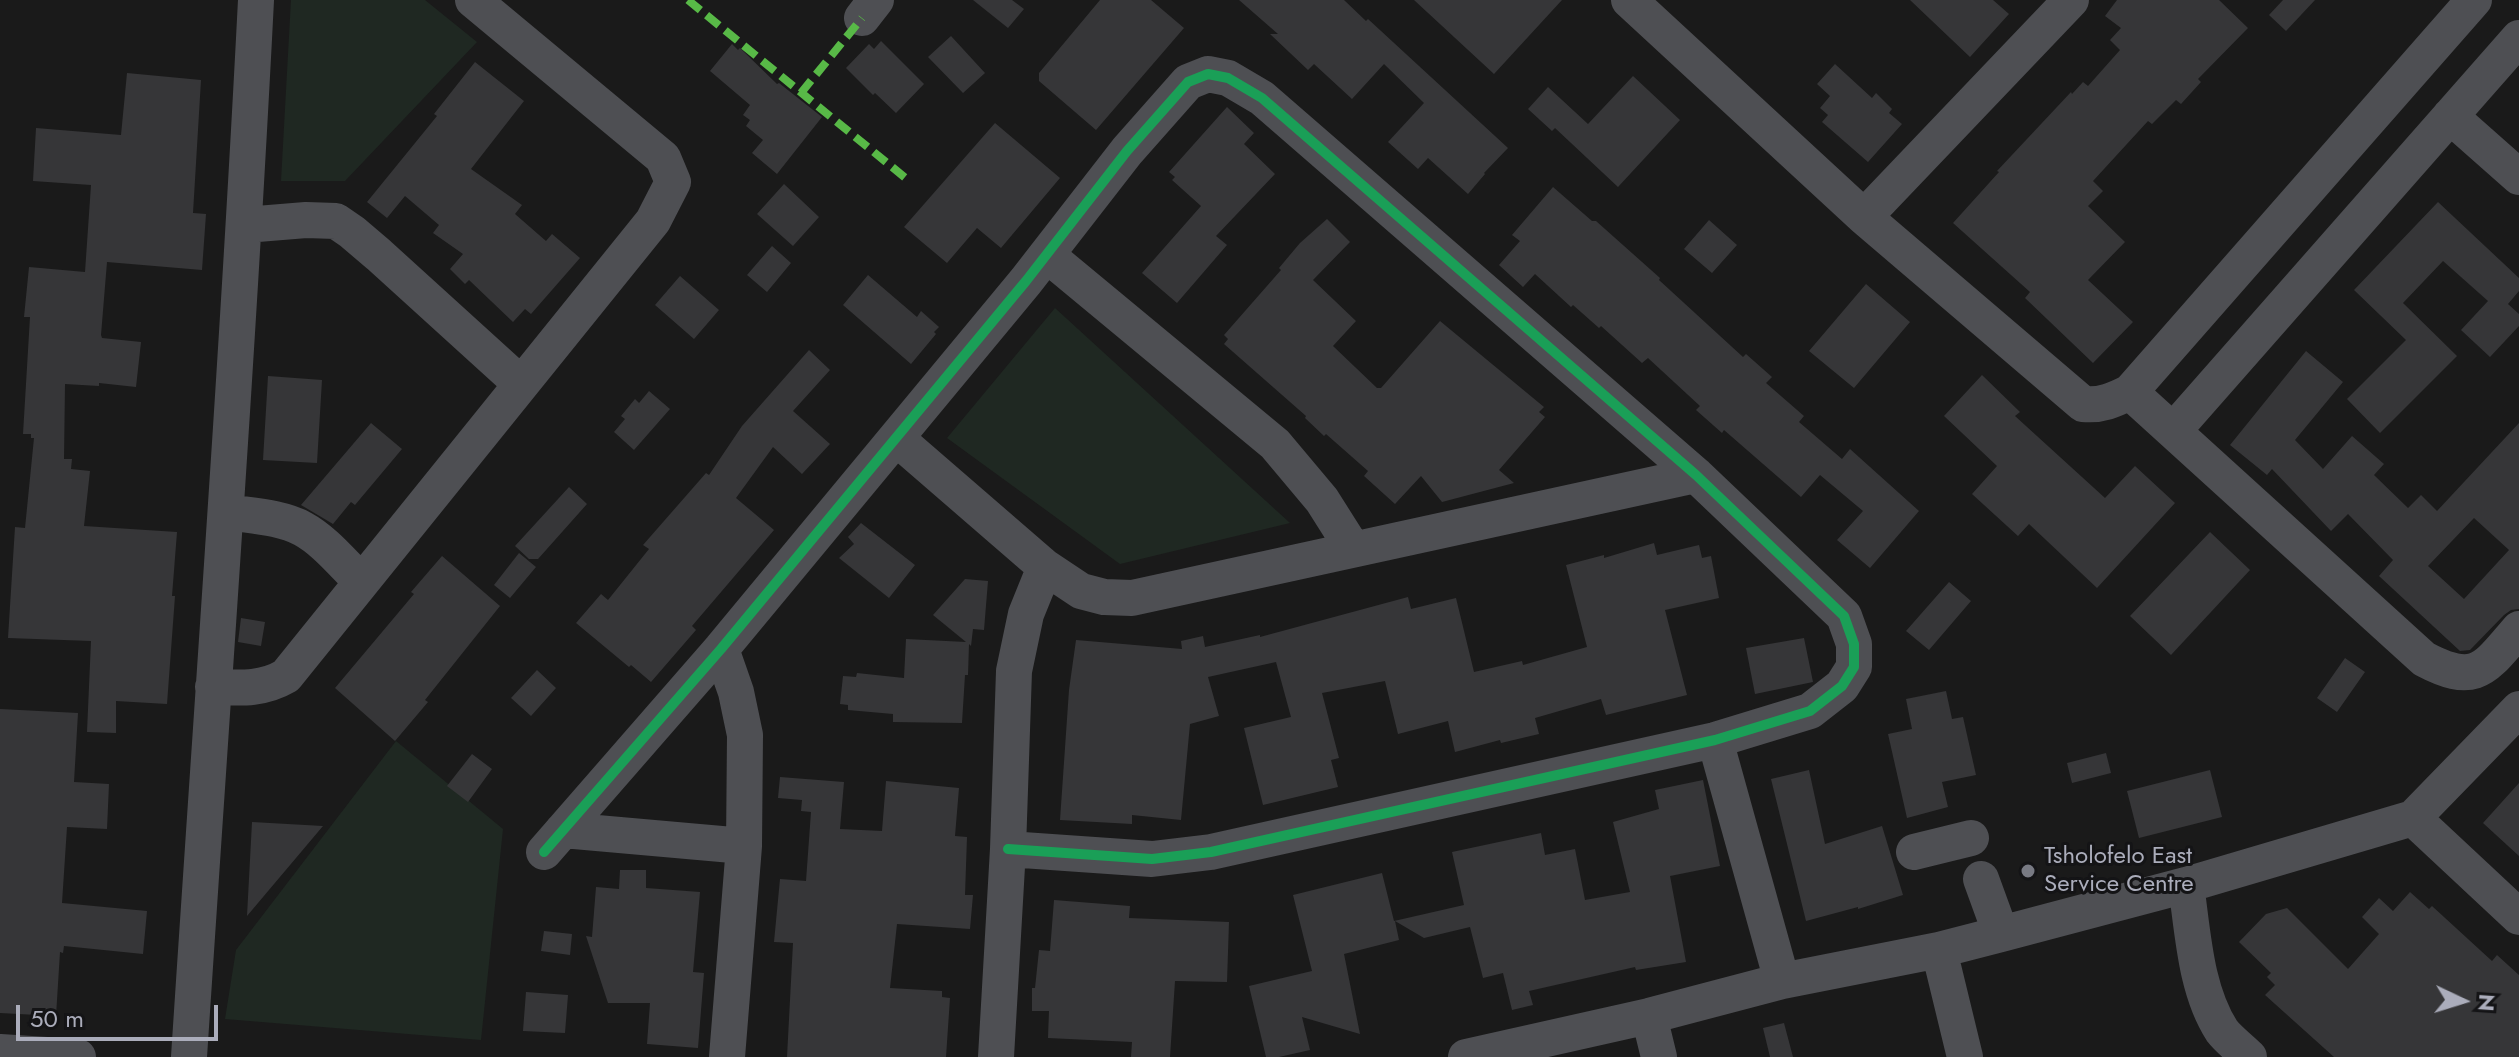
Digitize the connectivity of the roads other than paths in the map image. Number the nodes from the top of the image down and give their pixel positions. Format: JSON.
{"nodes":[{"id":1,"x":256,"y":0,"type":"edge"},
{"id":2,"x":473,"y":0,"type":"edge"},
{"id":3,"x":2071,"y":0,"type":"edge"},
{"id":4,"x":2474,"y":0,"type":"edge"},
{"id":5,"x":1648,"y":6,"type":"edge"},
{"id":6,"x":2519,"y":38,"type":"edge"},
{"id":7,"x":2450,"y":116,"type":"junction"},
{"id":8,"x":2519,"y":177,"type":"edge"},
{"id":9,"x":1864,"y":217,"type":"junction"},
{"id":10,"x":245,"y":225,"type":"junction"},
{"id":11,"x":1047,"y":255,"type":"junction"},
{"id":12,"x":2142,"y":379,"type":"junction"},
{"id":13,"x":521,"y":384,"type":"junction"},
{"id":14,"x":2199,"y":402,"type":"junction"},
{"id":15,"x":2174,"y":430,"type":"junction"},
{"id":16,"x":896,"y":438,"type":"junction"},
{"id":17,"x":1696,"y":475,"type":"junction"},
{"id":18,"x":227,"y":512,"type":"junction"},
{"id":19,"x":1353,"y":549,"type":"junction"},
{"id":20,"x":1045,"y":567,"type":"junction"},
{"id":21,"x":361,"y":581,"type":"junction"},
{"id":22,"x":2519,"y":629,"type":"edge"},
{"id":23,"x":721,"y":649,"type":"junction"},
{"id":24,"x":213,"y":687,"type":"junction"},
{"id":25,"x":2519,"y":709,"type":"edge"},
{"id":26,"x":1715,"y":740,"type":"junction"},
{"id":27,"x":2413,"y":818,"type":"junction"},
{"id":28,"x":1971,"y":838,"type":"dead end"},
{"id":29,"x":744,"y":846,"type":"junction"},
{"id":30,"x":1008,"y":849,"type":"junction"},
{"id":31,"x":1914,"y":852,"type":"dead end"},
{"id":32,"x":1981,"y":879,"type":"dead end"},
{"id":33,"x":2186,"y":885,"type":"junction"},
{"id":34,"x":2519,"y":917,"type":"edge"},
{"id":35,"x":2001,"y":934,"type":"junction"},
{"id":36,"x":1939,"y":950,"type":"junction"},
{"id":37,"x":1782,"y":981,"type":"junction"},
{"id":38,"x":1649,"y":1016,"type":"junction"},
{"id":39,"x":0,"y":1052,"type":"edge"},
{"id":40,"x":78,"y":1057,"type":"edge"},
{"id":41,"x":189,"y":1057,"type":"edge"},
{"id":42,"x":727,"y":1057,"type":"edge"},
{"id":43,"x":996,"y":1057,"type":"edge"},
{"id":44,"x":1466,"y":1057,"type":"edge"},
{"id":45,"x":1659,"y":1057,"type":"edge"},
{"id":46,"x":1965,"y":1057,"type":"edge"},
{"id":47,"x":2249,"y":1057,"type":"edge"}],
"edges":[{"from":1,"to":10,"type":"street"},
{"from":2,"to":13,"type":"street"},
{"from":3,"to":9,"type":"street"},
{"from":4,"to":12,"type":"street"},
{"from":5,"to":9,"type":"street"},
{"from":6,"to":7,"type":"street"},
{"from":7,"to":8,"type":"street"},
{"from":7,"to":14,"type":"street"},
{"from":9,"to":12,"type":"street"},
{"from":10,"to":13,"type":"street"},
{"from":10,"to":18,"type":"street"},
{"from":11,"to":16,"type":"street"},
{"from":11,"to":17,"type":"street"},
{"from":11,"to":19,"type":"street"},
{"from":12,"to":14,"type":"street"},
{"from":12,"to":15,"type":"street"},
{"from":13,"to":21,"type":"street"},
{"from":14,"to":15,"type":"street"},
{"from":15,"to":22,"type":"street"},
{"from":16,"to":20,"type":"street"},
{"from":16,"to":23,"type":"street"},
{"from":17,"to":19,"type":"street"},
{"from":17,"to":26,"type":"street"},
{"from":18,"to":21,"type":"street"},
{"from":18,"to":24,"type":"street"},
{"from":19,"to":20,"type":"street"},
{"from":20,"to":30,"type":"street"},
{"from":21,"to":24,"type":"street"},
{"from":23,"to":29,"type":"street"},
{"from":23,"to":29,"type":"street"},
{"from":24,"to":41,"type":"street"},
{"from":25,"to":27,"type":"street"},
{"from":26,"to":30,"type":"street"},
{"from":26,"to":37,"type":"street"},
{"from":27,"to":33,"type":"street"},
{"from":27,"to":34,"type":"street"},
{"from":28,"to":31,"type":"street"},
{"from":29,"to":42,"type":"street"},
{"from":30,"to":43,"type":"street"},
{"from":32,"to":35,"type":"street"},
{"from":33,"to":35,"type":"street"},
{"from":33,"to":47,"type":"street"},
{"from":35,"to":36,"type":"street"},
{"from":36,"to":37,"type":"street"},
{"from":36,"to":46,"type":"street"},
{"from":37,"to":38,"type":"street"},
{"from":38,"to":44,"type":"street"},
{"from":38,"to":45,"type":"street"},
{"from":39,"to":40,"type":"street"}]}
